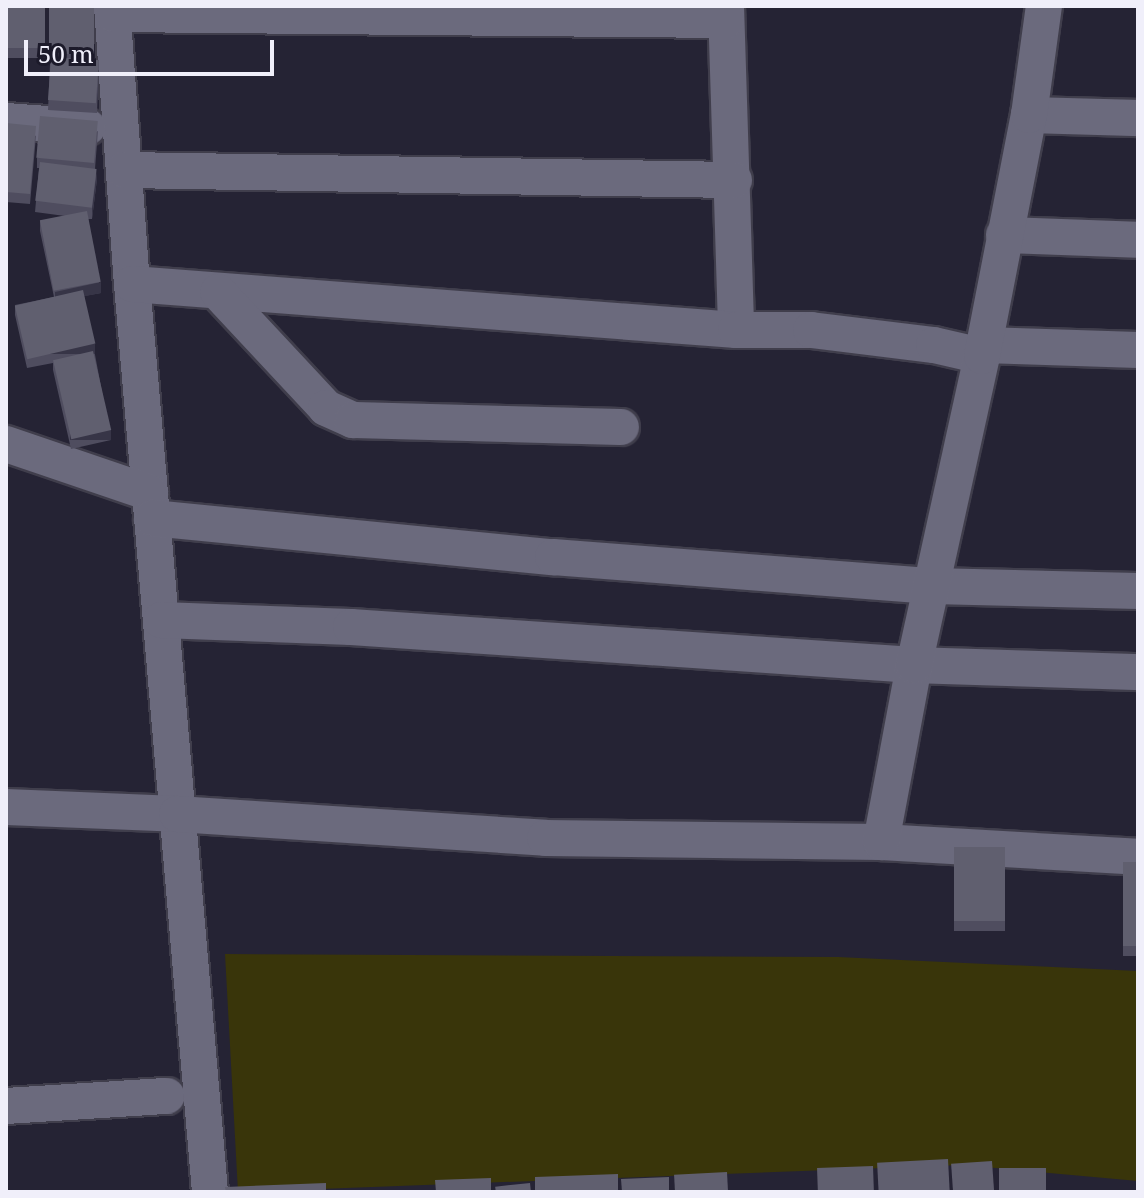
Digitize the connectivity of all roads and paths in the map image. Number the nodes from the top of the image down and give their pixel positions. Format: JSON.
{"nodes":[{"id":1,"x":1044,"y":6,"type":"edge"},
{"id":2,"x":112,"y":10,"type":"edge"},
{"id":3,"x":726,"y":13,"type":"edge"},
{"id":4,"x":1029,"y":115,"type":"junction"},
{"id":5,"x":1138,"y":118,"type":"edge"},
{"id":6,"x":6,"y":121,"type":"edge"},
{"id":7,"x":120,"y":129,"type":"junction"},
{"id":8,"x":124,"y":170,"type":"junction"},
{"id":9,"x":734,"y":180,"type":"junction"},
{"id":10,"x":1004,"y":235,"type":"junction"},
{"id":11,"x":1138,"y":240,"type":"edge"},
{"id":12,"x":132,"y":284,"type":"junction"},
{"id":13,"x":218,"y":292,"type":"junction"},
{"id":14,"x":736,"y":330,"type":"junction"},
{"id":15,"x":983,"y":350,"type":"junction"},
{"id":16,"x":1138,"y":350,"type":"edge"},
{"id":17,"x":621,"y":427,"type":"dead end"},
{"id":18,"x":6,"y":444,"type":"edge"},
{"id":19,"x":151,"y":506,"type":"junction"},
{"id":20,"x":932,"y":586,"type":"junction"},
{"id":21,"x":1138,"y":591,"type":"edge"},
{"id":22,"x":161,"y":620,"type":"junction"},
{"id":23,"x":914,"y":665,"type":"junction"},
{"id":24,"x":1138,"y":672,"type":"edge"},
{"id":25,"x":6,"y":807,"type":"edge"},
{"id":26,"x":177,"y":814,"type":"junction"},
{"id":27,"x":881,"y":842,"type":"junction"},
{"id":28,"x":1138,"y":857,"type":"edge"},
{"id":29,"x":167,"y":1096,"type":"dead end"},
{"id":30,"x":6,"y":1106,"type":"edge"},
{"id":31,"x":210,"y":1192,"type":"edge"}],
"edges":[{"from":1,"to":4,"type":"street"},
{"from":2,"to":3,"type":"street"},
{"from":2,"to":7,"type":"street"},
{"from":3,"to":9,"type":"street"},
{"from":4,"to":5,"type":"street"},
{"from":4,"to":10,"type":"street"},
{"from":6,"to":7,"type":"street"},
{"from":7,"to":8,"type":"street"},
{"from":8,"to":9,"type":"street"},
{"from":8,"to":12,"type":"street"},
{"from":9,"to":14,"type":"street"},
{"from":10,"to":11,"type":"street"},
{"from":10,"to":15,"type":"street"},
{"from":12,"to":13,"type":"street"},
{"from":12,"to":19,"type":"street"},
{"from":13,"to":14,"type":"street"},
{"from":13,"to":17,"type":"street"},
{"from":14,"to":15,"type":"street"},
{"from":15,"to":16,"type":"street"},
{"from":15,"to":20,"type":"street"},
{"from":18,"to":19,"type":"street"},
{"from":19,"to":20,"type":"street"},
{"from":19,"to":22,"type":"street"},
{"from":20,"to":21,"type":"street"},
{"from":20,"to":23,"type":"street"},
{"from":22,"to":23,"type":"street"},
{"from":22,"to":26,"type":"street"},
{"from":23,"to":24,"type":"street"},
{"from":23,"to":27,"type":"street"},
{"from":25,"to":26,"type":"street"},
{"from":26,"to":27,"type":"street"},
{"from":26,"to":31,"type":"street"},
{"from":27,"to":28,"type":"street"},
{"from":29,"to":30,"type":"street"}]}
